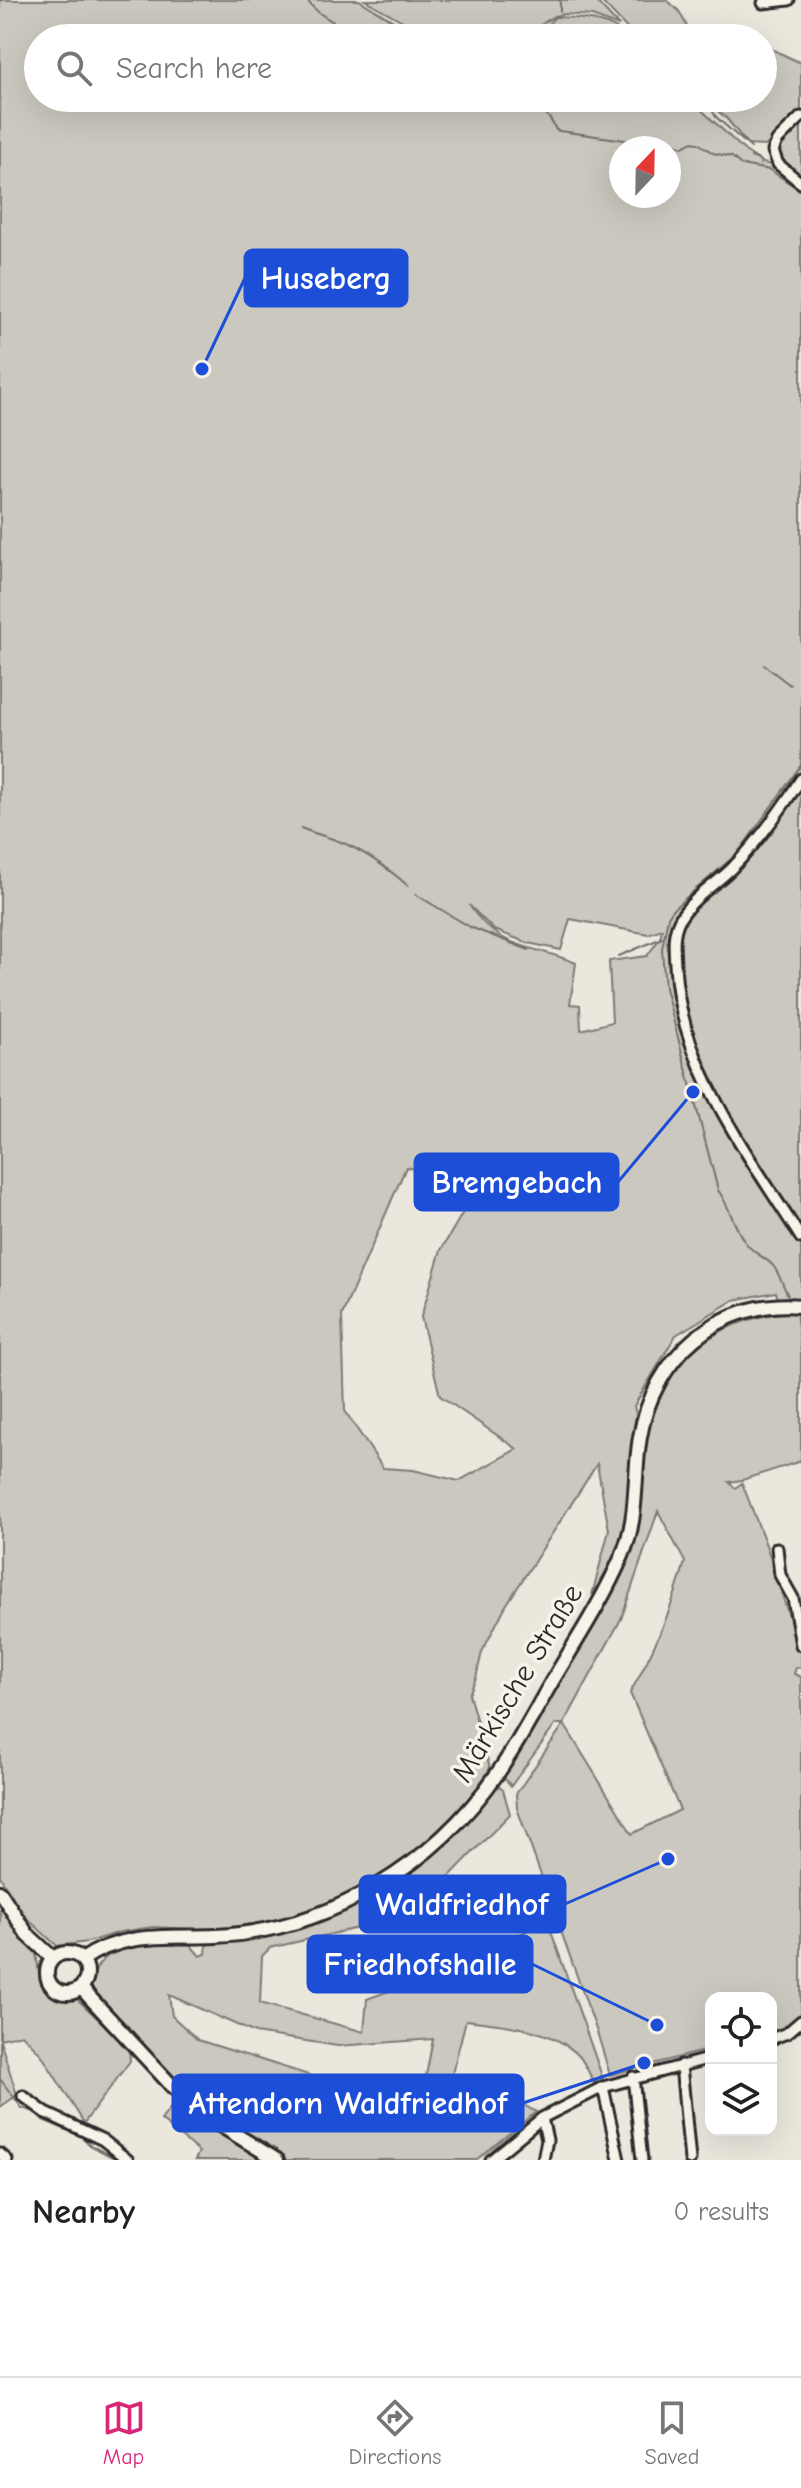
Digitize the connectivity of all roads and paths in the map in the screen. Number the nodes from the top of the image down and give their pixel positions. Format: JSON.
{"nodes":[{"id":1,"x":789,"y":0,"type":"edge"},
{"id":2,"x":763,"y":3,"type":"dead end"},
{"id":3,"x":801,"y":117,"type":"edge"},
{"id":4,"x":801,"y":183,"type":"edge"},
{"id":5,"x":801,"y":779,"type":"edge"},
{"id":6,"x":801,"y":1238,"type":"edge"},
{"id":7,"x":801,"y":1306,"type":"edge"},
{"id":8,"x":777,"y":1548,"type":"dead end"},
{"id":9,"x":801,"y":1645,"type":"edge"},
{"id":10,"x":0,"y":1892,"type":"edge"},
{"id":11,"x":53,"y":1958,"type":"junction"},
{"id":12,"x":82,"y":1960,"type":"junction"},
{"id":13,"x":81,"y":1988,"type":"junction"},
{"id":14,"x":801,"y":2021,"type":"edge"},
{"id":15,"x":777,"y":2037,"type":"edge"},
{"id":16,"x":705,"y":2059,"type":"edge"},
{"id":17,"x":681,"y":2065,"type":"junction"},
{"id":18,"x":633,"y":2077,"type":"junction"},
{"id":19,"x":603,"y":2087,"type":"junction"},
{"id":20,"x":23,"y":2096,"type":"dead end"},
{"id":21,"x":542,"y":2118,"type":"junction"},
{"id":22,"x":0,"y":2154,"type":"edge"},
{"id":23,"x":7,"y":2160,"type":"edge"},
{"id":24,"x":128,"y":2160,"type":"edge"},
{"id":25,"x":277,"y":2160,"type":"edge"},
{"id":26,"x":491,"y":2160,"type":"edge"},
{"id":27,"x":543,"y":2160,"type":"edge"},
{"id":28,"x":619,"y":2160,"type":"edge"},
{"id":29,"x":642,"y":2160,"type":"edge"},
{"id":30,"x":690,"y":2160,"type":"edge"}],
"edges":[{"from":1,"to":2,"type":"street"},
{"from":3,"to":4,"type":"street"},
{"from":5,"to":6,"type":"street"},
{"from":7,"to":12,"type":"main road","name":"Märkische Straße"},
{"from":8,"to":9,"type":"street"},
{"from":10,"to":11,"type":"main road"},
{"from":11,"to":12,"type":"main road"},
{"from":11,"to":13,"type":"main road"},
{"from":12,"to":13,"type":"main road"},
{"from":13,"to":25,"type":"main road"},
{"from":14,"to":15,"type":"street"},
{"from":16,"to":17,"type":"street"},
{"from":17,"to":18,"type":"street"},
{"from":17,"to":30,"type":"street"},
{"from":18,"to":19,"type":"street"},
{"from":18,"to":29,"type":"street"},
{"from":19,"to":21,"type":"street"},
{"from":19,"to":28,"type":"street"},
{"from":20,"to":24,"type":"street"},
{"from":21,"to":26,"type":"street"},
{"from":21,"to":27,"type":"street"},
{"from":22,"to":23,"type":"street"}]}
